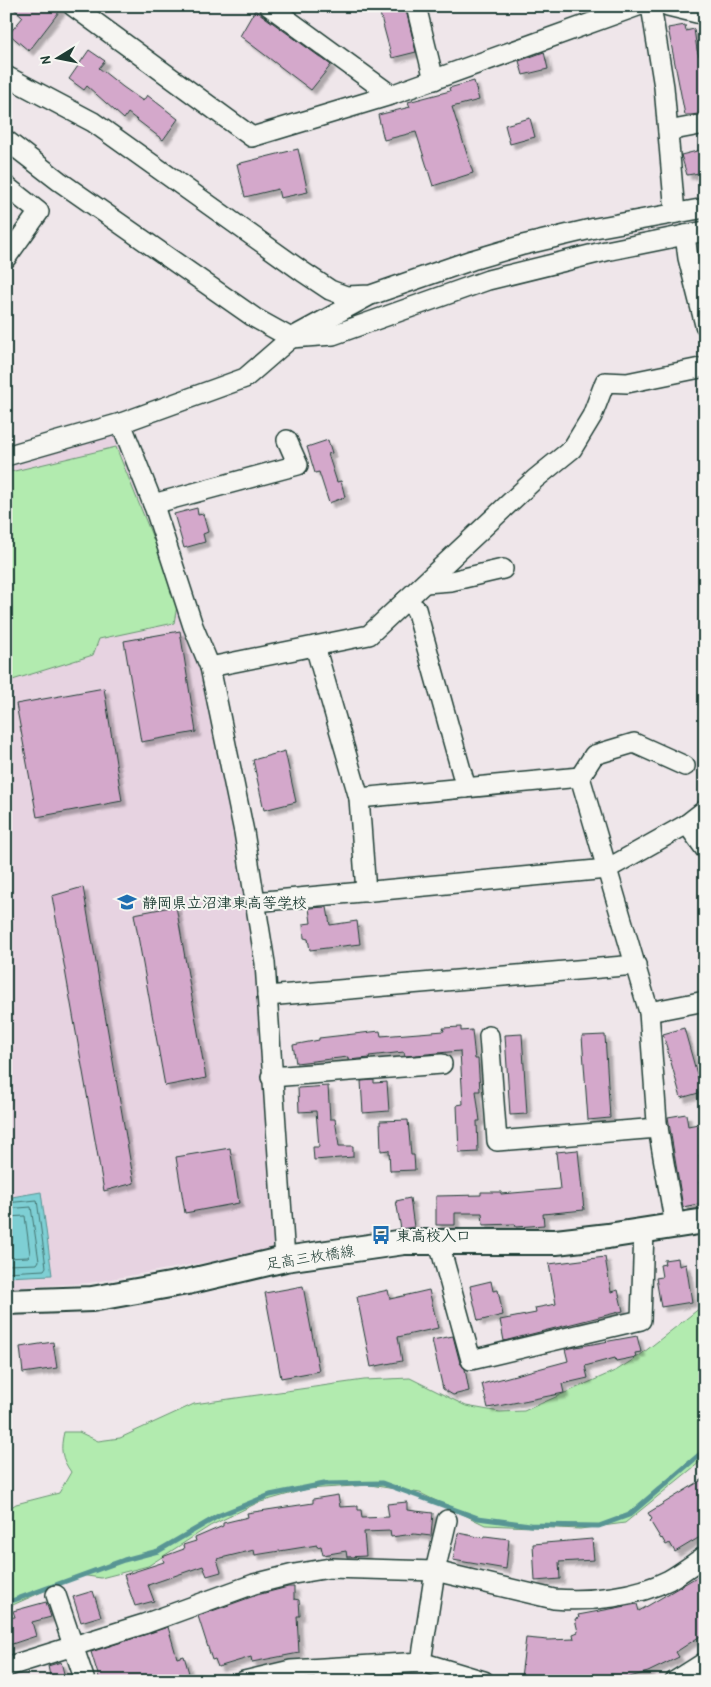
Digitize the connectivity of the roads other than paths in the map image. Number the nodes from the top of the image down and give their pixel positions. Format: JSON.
{"nodes":[{"id":1,"x":73,"y":6,"type":"edge"},
{"id":2,"x":269,"y":6,"type":"edge"},
{"id":3,"x":416,"y":6,"type":"edge"},
{"id":4,"x":638,"y":6,"type":"edge"},
{"id":5,"x":651,"y":6,"type":"edge"},
{"id":6,"x":668,"y":6,"type":"edge"},
{"id":7,"x":705,"y":15,"type":"edge"},
{"id":8,"x":6,"y":76,"type":"edge"},
{"id":9,"x":434,"y":80,"type":"junction"},
{"id":10,"x":391,"y":96,"type":"junction"},
{"id":11,"x":705,"y":124,"type":"edge"},
{"id":12,"x":668,"y":132,"type":"junction"},
{"id":13,"x":6,"y":140,"type":"edge"},
{"id":14,"x":6,"y":186,"type":"edge"},
{"id":15,"x":705,"y":208,"type":"edge"},
{"id":16,"x":675,"y":213,"type":"junction"},
{"id":17,"x":705,"y":232,"type":"edge"},
{"id":18,"x":685,"y":235,"type":"junction"},
{"id":19,"x":6,"y":258,"type":"edge"},
{"id":20,"x":371,"y":295,"type":"junction"},
{"id":21,"x":705,"y":325,"type":"edge"},
{"id":22,"x":291,"y":338,"type":"junction"},
{"id":23,"x":705,"y":367,"type":"edge"},
{"id":24,"x":121,"y":423,"type":"junction"},
{"id":25,"x":287,"y":440,"type":"dead end"},
{"id":26,"x":6,"y":456,"type":"edge"},
{"id":27,"x":153,"y":504,"type":"junction"},
{"id":28,"x":503,"y":569,"type":"dead end"},
{"id":29,"x":425,"y":583,"type":"junction"},
{"id":30,"x":406,"y":601,"type":"junction"},
{"id":31,"x":315,"y":646,"type":"junction"},
{"id":32,"x":210,"y":667,"type":"junction"},
{"id":33,"x":685,"y":766,"type":"dead end"},
{"id":34,"x":580,"y":777,"type":"junction"},
{"id":35,"x":466,"y":788,"type":"junction"},
{"id":36,"x":359,"y":798,"type":"junction"},
{"id":37,"x":705,"y":810,"type":"edge"},
{"id":38,"x":687,"y":824,"type":"junction"},
{"id":39,"x":705,"y":849,"type":"edge"},
{"id":40,"x":607,"y":869,"type":"junction"},
{"id":41,"x":366,"y":892,"type":"junction"},
{"id":42,"x":255,"y":902,"type":"junction"},
{"id":43,"x":636,"y":965,"type":"junction"},
{"id":44,"x":267,"y":996,"type":"junction"},
{"id":45,"x":705,"y":1001,"type":"edge"},
{"id":46,"x":650,"y":1012,"type":"junction"},
{"id":47,"x":489,"y":1036,"type":"dead end"},
{"id":48,"x":442,"y":1064,"type":"dead end"},
{"id":49,"x":271,"y":1077,"type":"junction"},
{"id":50,"x":658,"y":1128,"type":"junction"},
{"id":51,"x":705,"y":1221,"type":"edge"},
{"id":52,"x":675,"y":1226,"type":"junction"},
{"id":53,"x":644,"y":1230,"type":"junction"},
{"id":54,"x":439,"y":1243,"type":"junction"},
{"id":55,"x":285,"y":1259,"type":"junction"},
{"id":56,"x":6,"y":1302,"type":"edge"},
{"id":57,"x":447,"y":1520,"type":"dead end"},
{"id":58,"x":705,"y":1556,"type":"edge"},
{"id":59,"x":435,"y":1571,"type":"junction"},
{"id":60,"x":56,"y":1595,"type":"dead end"},
{"id":61,"x":73,"y":1646,"type":"junction"},
{"id":62,"x":421,"y":1662,"type":"junction"},
{"id":63,"x":705,"y":1662,"type":"edge"},
{"id":64,"x":6,"y":1667,"type":"edge"},
{"id":65,"x":84,"y":1681,"type":"edge"},
{"id":66,"x":244,"y":1681,"type":"edge"},
{"id":67,"x":484,"y":1681,"type":"edge"},
{"id":68,"x":674,"y":1681,"type":"edge"}],
"edges":[{"from":1,"to":10,"type":"street"},
{"from":2,"to":10,"type":"street"},
{"from":3,"to":9,"type":"street"},
{"from":4,"to":9,"type":"street"},
{"from":5,"to":12,"type":"street"},
{"from":6,"to":7,"type":"street"},
{"from":8,"to":20,"type":"street"},
{"from":9,"to":10,"type":"street"},
{"from":11,"to":12,"type":"street"},
{"from":12,"to":16,"type":"street"},
{"from":13,"to":22,"type":"street"},
{"from":14,"to":19,"type":"street"},
{"from":15,"to":16,"type":"street"},
{"from":16,"to":20,"type":"street"},
{"from":17,"to":18,"type":"street"},
{"from":18,"to":21,"type":"street"},
{"from":18,"to":22,"type":"street"},
{"from":20,"to":22,"type":"street"},
{"from":22,"to":24,"type":"street"},
{"from":23,"to":29,"type":"street"},
{"from":24,"to":26,"type":"street"},
{"from":24,"to":27,"type":"street"},
{"from":25,"to":27,"type":"street"},
{"from":27,"to":32,"type":"street"},
{"from":28,"to":29,"type":"street"},
{"from":29,"to":30,"type":"street"},
{"from":30,"to":31,"type":"street"},
{"from":30,"to":35,"type":"street"},
{"from":31,"to":32,"type":"street"},
{"from":31,"to":36,"type":"street"},
{"from":32,"to":42,"type":"street"},
{"from":33,"to":34,"type":"street"},
{"from":34,"to":35,"type":"street"},
{"from":34,"to":40,"type":"street"},
{"from":35,"to":36,"type":"street"},
{"from":36,"to":41,"type":"street"},
{"from":37,"to":38,"type":"street"},
{"from":38,"to":39,"type":"street"},
{"from":38,"to":40,"type":"street"},
{"from":40,"to":41,"type":"street"},
{"from":40,"to":43,"type":"street"},
{"from":41,"to":42,"type":"street"},
{"from":42,"to":44,"type":"street"},
{"from":43,"to":44,"type":"street"},
{"from":43,"to":46,"type":"street"},
{"from":44,"to":49,"type":"street"},
{"from":45,"to":46,"type":"street"},
{"from":46,"to":50,"type":"street"},
{"from":47,"to":50,"type":"street"},
{"from":48,"to":49,"type":"street"},
{"from":49,"to":55,"type":"street"},
{"from":50,"to":52,"type":"street"},
{"from":51,"to":52,"type":"main road","name":"足高三枚橋線"},
{"from":52,"to":53,"type":"main road","name":"足高三枚橋線"},
{"from":53,"to":54,"type":"main road","name":"足高三枚橋線"},
{"from":53,"to":54,"type":"street"},
{"from":54,"to":55,"type":"main road","name":"足高三枚橋線"},
{"from":55,"to":56,"type":"main road","name":"足高三枚橋線"},
{"from":57,"to":59,"type":"street"},
{"from":58,"to":59,"type":"street"},
{"from":59,"to":61,"type":"street"},
{"from":59,"to":62,"type":"street"},
{"from":60,"to":61,"type":"street"},
{"from":61,"to":64,"type":"street"},
{"from":61,"to":65,"type":"street"},
{"from":62,"to":66,"type":"street"},
{"from":62,"to":67,"type":"street"},
{"from":63,"to":68,"type":"street"}]}
